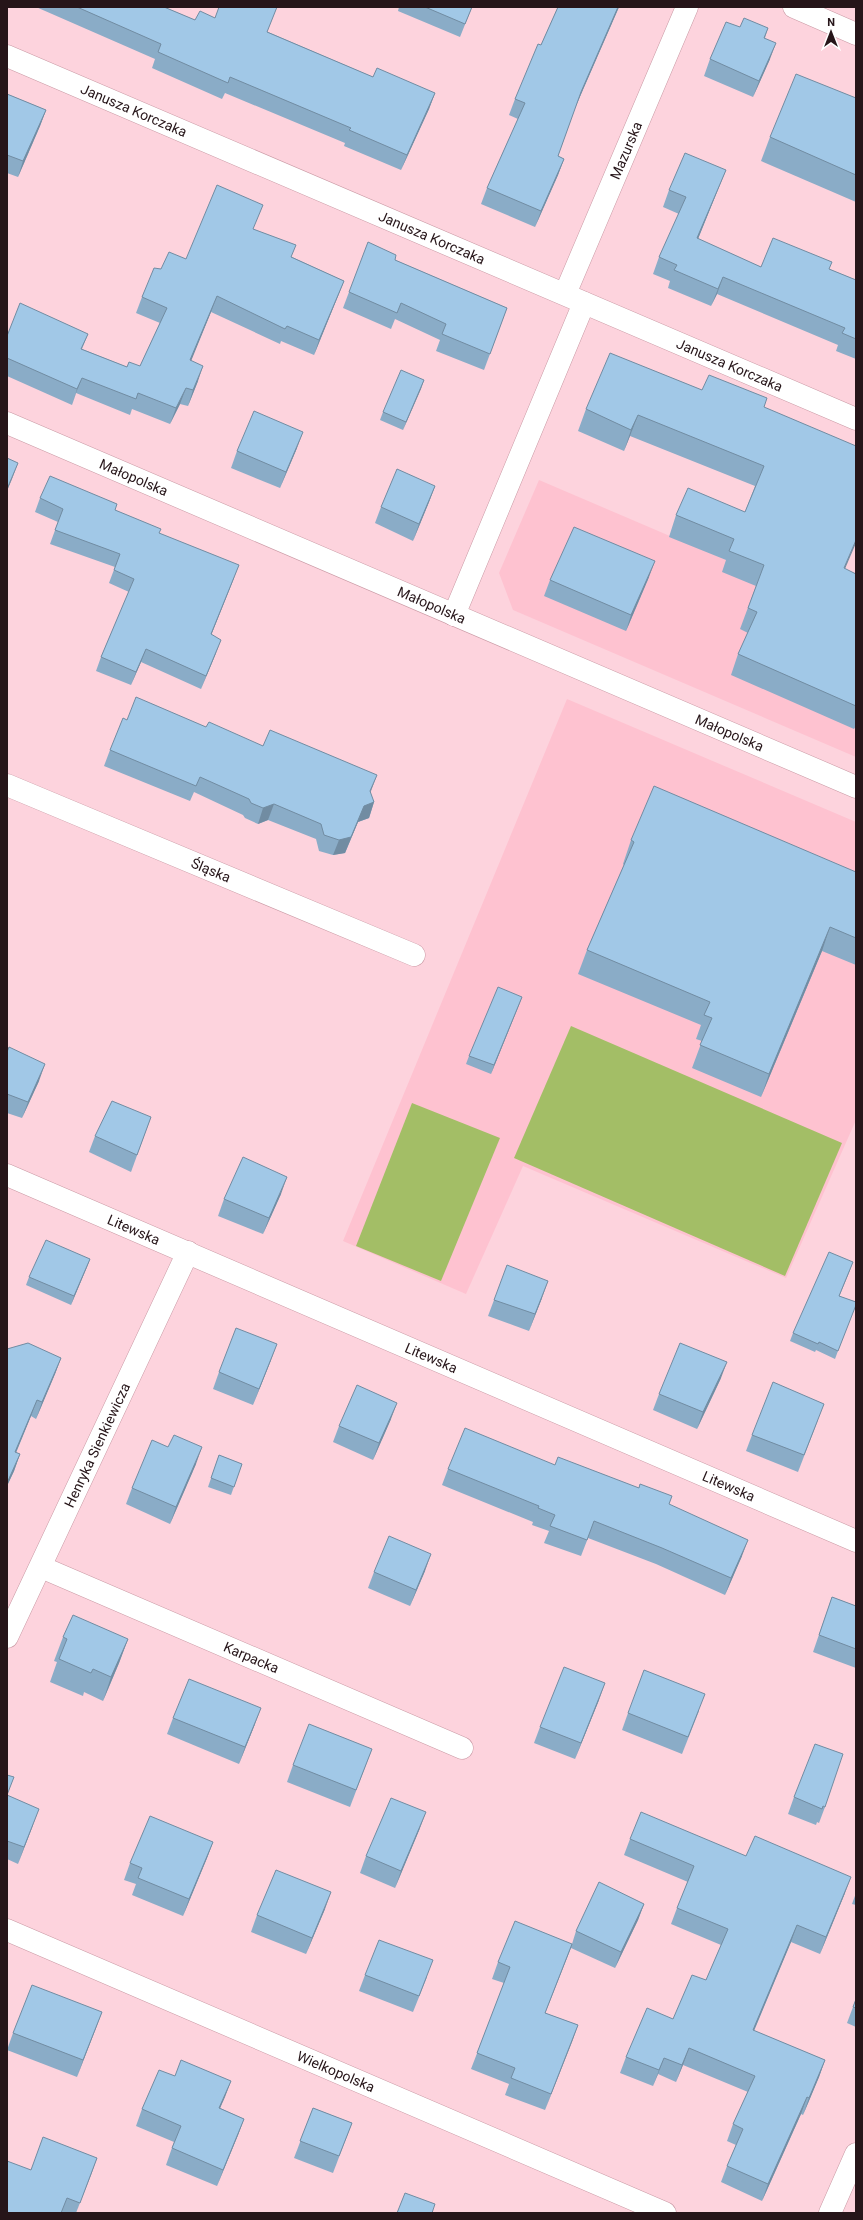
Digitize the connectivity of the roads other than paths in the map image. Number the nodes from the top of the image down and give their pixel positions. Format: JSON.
{"nodes":[{"id":1,"x":687,"y":7,"type":"edge"},
{"id":2,"x":794,"y":7,"type":"edge"},
{"id":3,"x":856,"y":34,"type":"edge"},
{"id":4,"x":7,"y":56,"type":"edge"},
{"id":5,"x":565,"y":294,"type":"junction"},
{"id":6,"x":584,"y":303,"type":"junction"},
{"id":7,"x":856,"y":419,"type":"edge"},
{"id":8,"x":7,"y":423,"type":"edge"},
{"id":9,"x":454,"y":615,"type":"junction"},
{"id":10,"x":7,"y":785,"type":"edge"},
{"id":11,"x":856,"y":787,"type":"edge"},
{"id":12,"x":414,"y":955,"type":"dead end"},
{"id":13,"x":7,"y":1175,"type":"edge"},
{"id":14,"x":188,"y":1252,"type":"junction"},
{"id":15,"x":856,"y":1542,"type":"edge"},
{"id":16,"x":41,"y":1567,"type":"junction"},
{"id":17,"x":7,"y":1637,"type":"edge"},
{"id":18,"x":462,"y":1748,"type":"dead end"},
{"id":19,"x":7,"y":1930,"type":"edge"},
{"id":20,"x":856,"y":2154,"type":"edge"},
{"id":21,"x":665,"y":2213,"type":"edge"},
{"id":22,"x":830,"y":2213,"type":"edge"}],
"edges":[{"from":1,"to":5,"type":"street","name":"Mazurska"},
{"from":2,"to":3,"type":"street"},
{"from":4,"to":5,"type":"street","name":"Janusza Korczaka"},
{"from":5,"to":6,"type":"street","name":"Janusza Korczaka"},
{"from":6,"to":7,"type":"street","name":"Janusza Korczaka"},
{"from":6,"to":9,"type":"street"},
{"from":8,"to":9,"type":"street","name":"Małopolska"},
{"from":9,"to":11,"type":"street","name":"Małopolska"},
{"from":10,"to":12,"type":"street","name":"Śląska"},
{"from":13,"to":14,"type":"street","name":"Litewska"},
{"from":14,"to":15,"type":"street","name":"Litewska"},
{"from":14,"to":16,"type":"street","name":"Henryka Sienkiewicza"},
{"from":16,"to":17,"type":"street","name":"Henryka Sienkiewicza"},
{"from":16,"to":18,"type":"street","name":"Karpacka"},
{"from":19,"to":21,"type":"street","name":"Wielkopolska"},
{"from":20,"to":22,"type":"street"}]}
